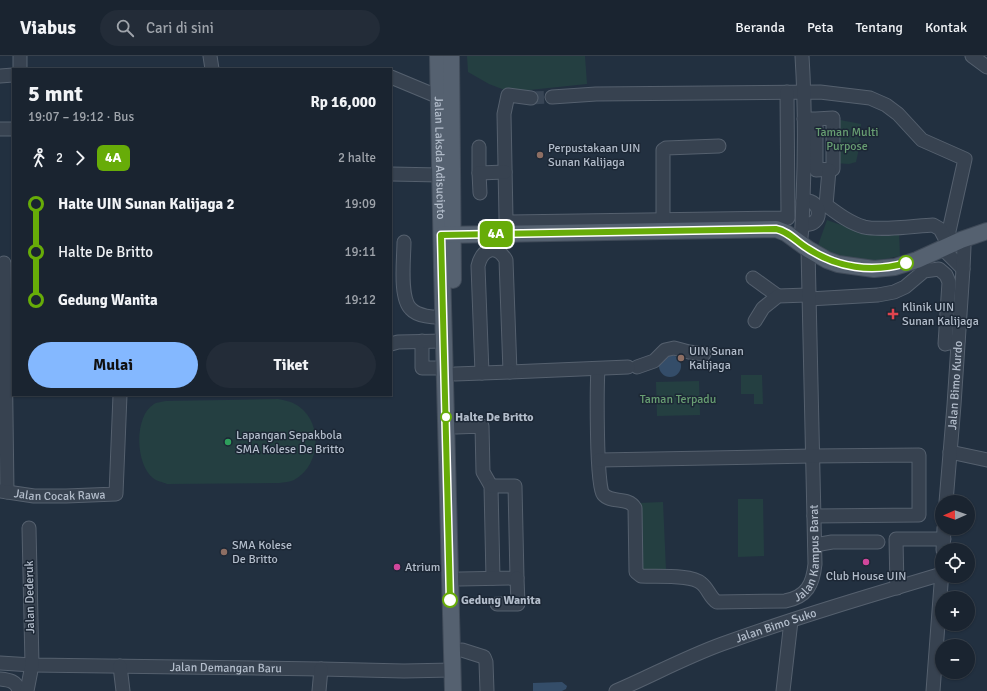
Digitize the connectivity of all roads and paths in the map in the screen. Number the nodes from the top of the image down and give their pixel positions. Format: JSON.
{"nodes":[{"id":1,"x":20,"y":56,"type":"edge"},
{"id":2,"x":210,"y":56,"type":"edge"},
{"id":3,"x":438,"y":56,"type":"edge"},
{"id":4,"x":451,"y":56,"type":"edge"},
{"id":5,"x":802,"y":56,"type":"edge"},
{"id":6,"x":972,"y":56,"type":"edge"},
{"id":7,"x":987,"y":67,"type":"edge"},
{"id":8,"x":20,"y":68,"type":"edge"},
{"id":9,"x":212,"y":68,"type":"edge"},
{"id":10,"x":12,"y":75,"type":"edge"},
{"id":11,"x":0,"y":76,"type":"edge"},
{"id":12,"x":392,"y":77,"type":"edge"},
{"id":13,"x":787,"y":92,"type":"junction"},
{"id":14,"x":804,"y":92,"type":"junction"},
{"id":15,"x":439,"y":96,"type":"junction"},
{"id":16,"x":552,"y":97,"type":"tunnel mouth"},
{"id":17,"x":531,"y":98,"type":"tunnel mouth"},
{"id":18,"x":810,"y":119,"type":"junction"},
{"id":19,"x":0,"y":129,"type":"edge"},
{"id":20,"x":12,"y":129,"type":"edge"},
{"id":21,"x":719,"y":146,"type":"dead end"},
{"id":22,"x":479,"y":147,"type":"dead end"},
{"id":23,"x":788,"y":167,"type":"junction"},
{"id":24,"x":804,"y":167,"type":"junction"},
{"id":25,"x":505,"y":172,"type":"junction"},
{"id":26,"x":479,"y":173,"type":"junction"},
{"id":27,"x":392,"y":174,"type":"edge"},
{"id":28,"x":440,"y":175,"type":"junction"},
{"id":29,"x":480,"y":193,"type":"dead end"},
{"id":30,"x":803,"y":202,"type":"junction"},
{"id":31,"x":822,"y":207,"type":"junction"},
{"id":32,"x":663,"y":220,"type":"junction"},
{"id":33,"x":803,"y":224,"type":"junction"},
{"id":34,"x":592,"y":227,"type":"junction"},
{"id":35,"x":987,"y":231,"type":"edge"},
{"id":36,"x":447,"y":235,"type":"junction"},
{"id":37,"x":404,"y":242,"type":"dead end"},
{"id":38,"x":952,"y":244,"type":"junction"},
{"id":39,"x":804,"y":246,"type":"junction"},
{"id":40,"x":6,"y":263,"type":"edge"},
{"id":41,"x":753,"y":278,"type":"dead end"},
{"id":42,"x":778,"y":296,"type":"junction"},
{"id":43,"x":809,"y":297,"type":"junction"},
{"id":44,"x":443,"y":317,"type":"junction"},
{"id":45,"x":755,"y":321,"type":"dead end"},
{"id":46,"x":444,"y":340,"type":"junction"},
{"id":47,"x":422,"y":341,"type":"junction"},
{"id":48,"x":958,"y":341,"type":"junction"},
{"id":49,"x":392,"y":344,"type":"edge"},
{"id":50,"x":704,"y":354,"type":"dead end"},
{"id":51,"x":598,"y":369,"type":"junction"},
{"id":52,"x":450,"y":371,"type":"junction"},
{"id":53,"x":510,"y":372,"type":"junction"},
{"id":54,"x":482,"y":373,"type":"junction"},
{"id":55,"x":120,"y":396,"type":"edge"},
{"id":56,"x":456,"y":427,"type":"junction"},
{"id":57,"x":950,"y":452,"type":"junction"},
{"id":58,"x":812,"y":456,"type":"junction"},
{"id":59,"x":598,"y":460,"type":"junction"},
{"id":60,"x":987,"y":460,"type":"edge"},
{"id":61,"x":452,"y":465,"type":"junction"},
{"id":62,"x":491,"y":486,"type":"junction"},
{"id":63,"x":3,"y":492,"type":"edge"},
{"id":64,"x":947,"y":495,"type":"edge"},
{"id":65,"x":814,"y":516,"type":"junction"},
{"id":66,"x":29,"y":528,"type":"dead end"},
{"id":67,"x":944,"y":539,"type":"edge"},
{"id":68,"x":878,"y":542,"type":"dead end"},
{"id":69,"x":815,"y":545,"type":"junction"},
{"id":70,"x":935,"y":575,"type":"edge"},
{"id":71,"x":493,"y":578,"type":"junction"},
{"id":72,"x":517,"y":578,"type":"junction"},
{"id":73,"x":460,"y":579,"type":"junction"},
{"id":74,"x":941,"y":583,"type":"edge"},
{"id":75,"x":897,"y":588,"type":"junction"},
{"id":76,"x":497,"y":604,"type":"dead end"},
{"id":77,"x":791,"y":621,"type":"junction"},
{"id":78,"x":462,"y":650,"type":"junction"},
{"id":79,"x":0,"y":663,"type":"edge"},
{"id":80,"x":32,"y":665,"type":"junction"},
{"id":81,"x":120,"y":666,"type":"junction"},
{"id":82,"x":321,"y":669,"type":"junction"},
{"id":83,"x":452,"y":670,"type":"junction"},
{"id":84,"x":0,"y":678,"type":"edge"},
{"id":85,"x":19,"y":691,"type":"edge"},
{"id":86,"x":27,"y":691,"type":"edge"},
{"id":87,"x":123,"y":691,"type":"edge"},
{"id":88,"x":319,"y":691,"type":"edge"},
{"id":89,"x":453,"y":691,"type":"edge"},
{"id":90,"x":463,"y":691,"type":"edge"},
{"id":91,"x":488,"y":691,"type":"edge"},
{"id":92,"x":616,"y":691,"type":"edge"},
{"id":93,"x":783,"y":691,"type":"edge"},
{"id":94,"x":933,"y":691,"type":"edge"}],
"edges":[{"from":1,"to":8,"type":"street"},
{"from":2,"to":9,"type":"street"},
{"from":3,"to":15,"type":"main road","name":"Jalan Laksda Adisucipto"},
{"from":4,"to":36,"type":"main road","name":"Jalan Laksda Adisucipto"},
{"from":5,"to":14,"type":"street","name":"Jalan Kampus Barat"},
{"from":6,"to":7,"type":"street"},
{"from":10,"to":11,"type":"street"},
{"from":12,"to":15,"type":"street"},
{"from":13,"to":14,"type":"street"},
{"from":13,"to":16,"type":"street"},
{"from":13,"to":23,"type":"street"},
{"from":14,"to":18,"type":"street","name":"Jalan Kampus Barat"},
{"from":14,"to":38,"type":"street"},
{"from":15,"to":28,"type":"main road","name":"Jalan Laksda Adisucipto"},
{"from":17,"to":25,"type":"street"},
{"from":18,"to":24,"type":"street","name":"Jalan Kampus Barat"},
{"from":18,"to":31,"type":"street"},
{"from":19,"to":20,"type":"street"},
{"from":21,"to":32,"type":"street"},
{"from":22,"to":26,"type":"street"},
{"from":23,"to":24,"type":"street"},
{"from":23,"to":32,"type":"street"},
{"from":24,"to":30,"type":"street","name":"Jalan Kampus Barat"},
{"from":25,"to":26,"type":"street"},
{"from":25,"to":34,"type":"street"},
{"from":26,"to":29,"type":"street"},
{"from":27,"to":28,"type":"street"},
{"from":28,"to":36,"type":"main road","name":"Jalan Laksda Adisucipto"},
{"from":30,"to":31,"type":"street"},
{"from":30,"to":33,"type":"street","name":"Jalan Kampus Barat"},
{"from":31,"to":33,"type":"street"},
{"from":31,"to":38,"type":"street"},
{"from":32,"to":34,"type":"street"},
{"from":33,"to":39,"type":"street","name":"Jalan Kampus Barat"},
{"from":34,"to":36,"type":"main road"},
{"from":34,"to":39,"type":"main road"},
{"from":35,"to":38,"type":"main road"},
{"from":36,"to":44,"type":"main road","name":"Jalan Laksda Adisucipto"},
{"from":36,"to":52,"type":"main road","name":"Jalan Laksda Adisucipto"},
{"from":37,"to":44,"type":"street"},
{"from":38,"to":39,"type":"main road"},
{"from":38,"to":48,"type":"street","name":"Jalan Bimo Kurdo"},
{"from":39,"to":43,"type":"street","name":"Jalan Kampus Barat"},
{"from":40,"to":63,"type":"street"},
{"from":41,"to":42,"type":"street"},
{"from":42,"to":43,"type":"street"},
{"from":42,"to":45,"type":"street"},
{"from":43,"to":48,"type":"street"},
{"from":43,"to":58,"type":"street","name":"Jalan Kampus Barat"},
{"from":44,"to":46,"type":"main road","name":"Jalan Laksda Adisucipto"},
{"from":46,"to":47,"type":"street"},
{"from":46,"to":52,"type":"main road","name":"Jalan Laksda Adisucipto"},
{"from":47,"to":49,"type":"street"},
{"from":47,"to":52,"type":"street"},
{"from":48,"to":57,"type":"street","name":"Jalan Bimo Kurdo"},
{"from":50,"to":51,"type":"street"},
{"from":51,"to":53,"type":"street"},
{"from":51,"to":59,"type":"street","name":"Jalan Kampus Barat"},
{"from":52,"to":54,"type":"street"},
{"from":52,"to":56,"type":"main road","name":"Jalan Laksda Adisucipto"},
{"from":52,"to":61,"type":"main road","name":"Jalan Laksda Adisucipto"},
{"from":53,"to":54,"type":"street"},
{"from":53,"to":54,"type":"street"},
{"from":55,"to":63,"type":"street","name":"Jalan Cocak Rawa"},
{"from":56,"to":61,"type":"main road","name":"Jalan Laksda Adisucipto"},
{"from":56,"to":62,"type":"street"},
{"from":57,"to":60,"type":"street"},
{"from":57,"to":64,"type":"street","name":"Jalan Bimo Kurdo"},
{"from":58,"to":59,"type":"street"},
{"from":58,"to":65,"type":"street","name":"Jalan Kampus Barat"},
{"from":58,"to":65,"type":"street"},
{"from":59,"to":69,"type":"street","name":"Jalan Kampus Barat"},
{"from":61,"to":73,"type":"main road","name":"Jalan Laksda Adisucipto"},
{"from":61,"to":83,"type":"main road","name":"Jalan Laksda Adisucipto"},
{"from":62,"to":71,"type":"street"},
{"from":62,"to":72,"type":"street"},
{"from":65,"to":69,"type":"street","name":"Jalan Kampus Barat"},
{"from":66,"to":80,"type":"street","name":"Jalan Dederuk"},
{"from":67,"to":75,"type":"street"},
{"from":68,"to":69,"type":"street"},
{"from":70,"to":75,"type":"street","name":"Jalan Bimo Suko"},
{"from":71,"to":72,"type":"street"},
{"from":71,"to":73,"type":"street"},
{"from":72,"to":76,"type":"street"},
{"from":73,"to":78,"type":"main road","name":"Jalan Laksda Adisucipto"},
{"from":74,"to":94,"type":"street"},
{"from":75,"to":77,"type":"street","name":"Jalan Bimo Suko"},
{"from":77,"to":92,"type":"street","name":"Jalan Bimo Suko"},
{"from":77,"to":93,"type":"street"},
{"from":78,"to":90,"type":"main road","name":"Jalan Laksda Adisucipto"},
{"from":78,"to":91,"type":"street"},
{"from":79,"to":80,"type":"street","name":"Jalan Demangan Baru"},
{"from":80,"to":81,"type":"street","name":"Jalan Demangan Baru"},
{"from":80,"to":86,"type":"street","name":"Jalan Dederuk"},
{"from":81,"to":82,"type":"street","name":"Jalan Demangan Baru"},
{"from":81,"to":87,"type":"street"},
{"from":82,"to":83,"type":"street","name":"Jalan Demangan Baru"},
{"from":82,"to":88,"type":"street"},
{"from":83,"to":89,"type":"main road","name":"Jalan Laksda Adisucipto"},
{"from":84,"to":85,"type":"street"}]}
